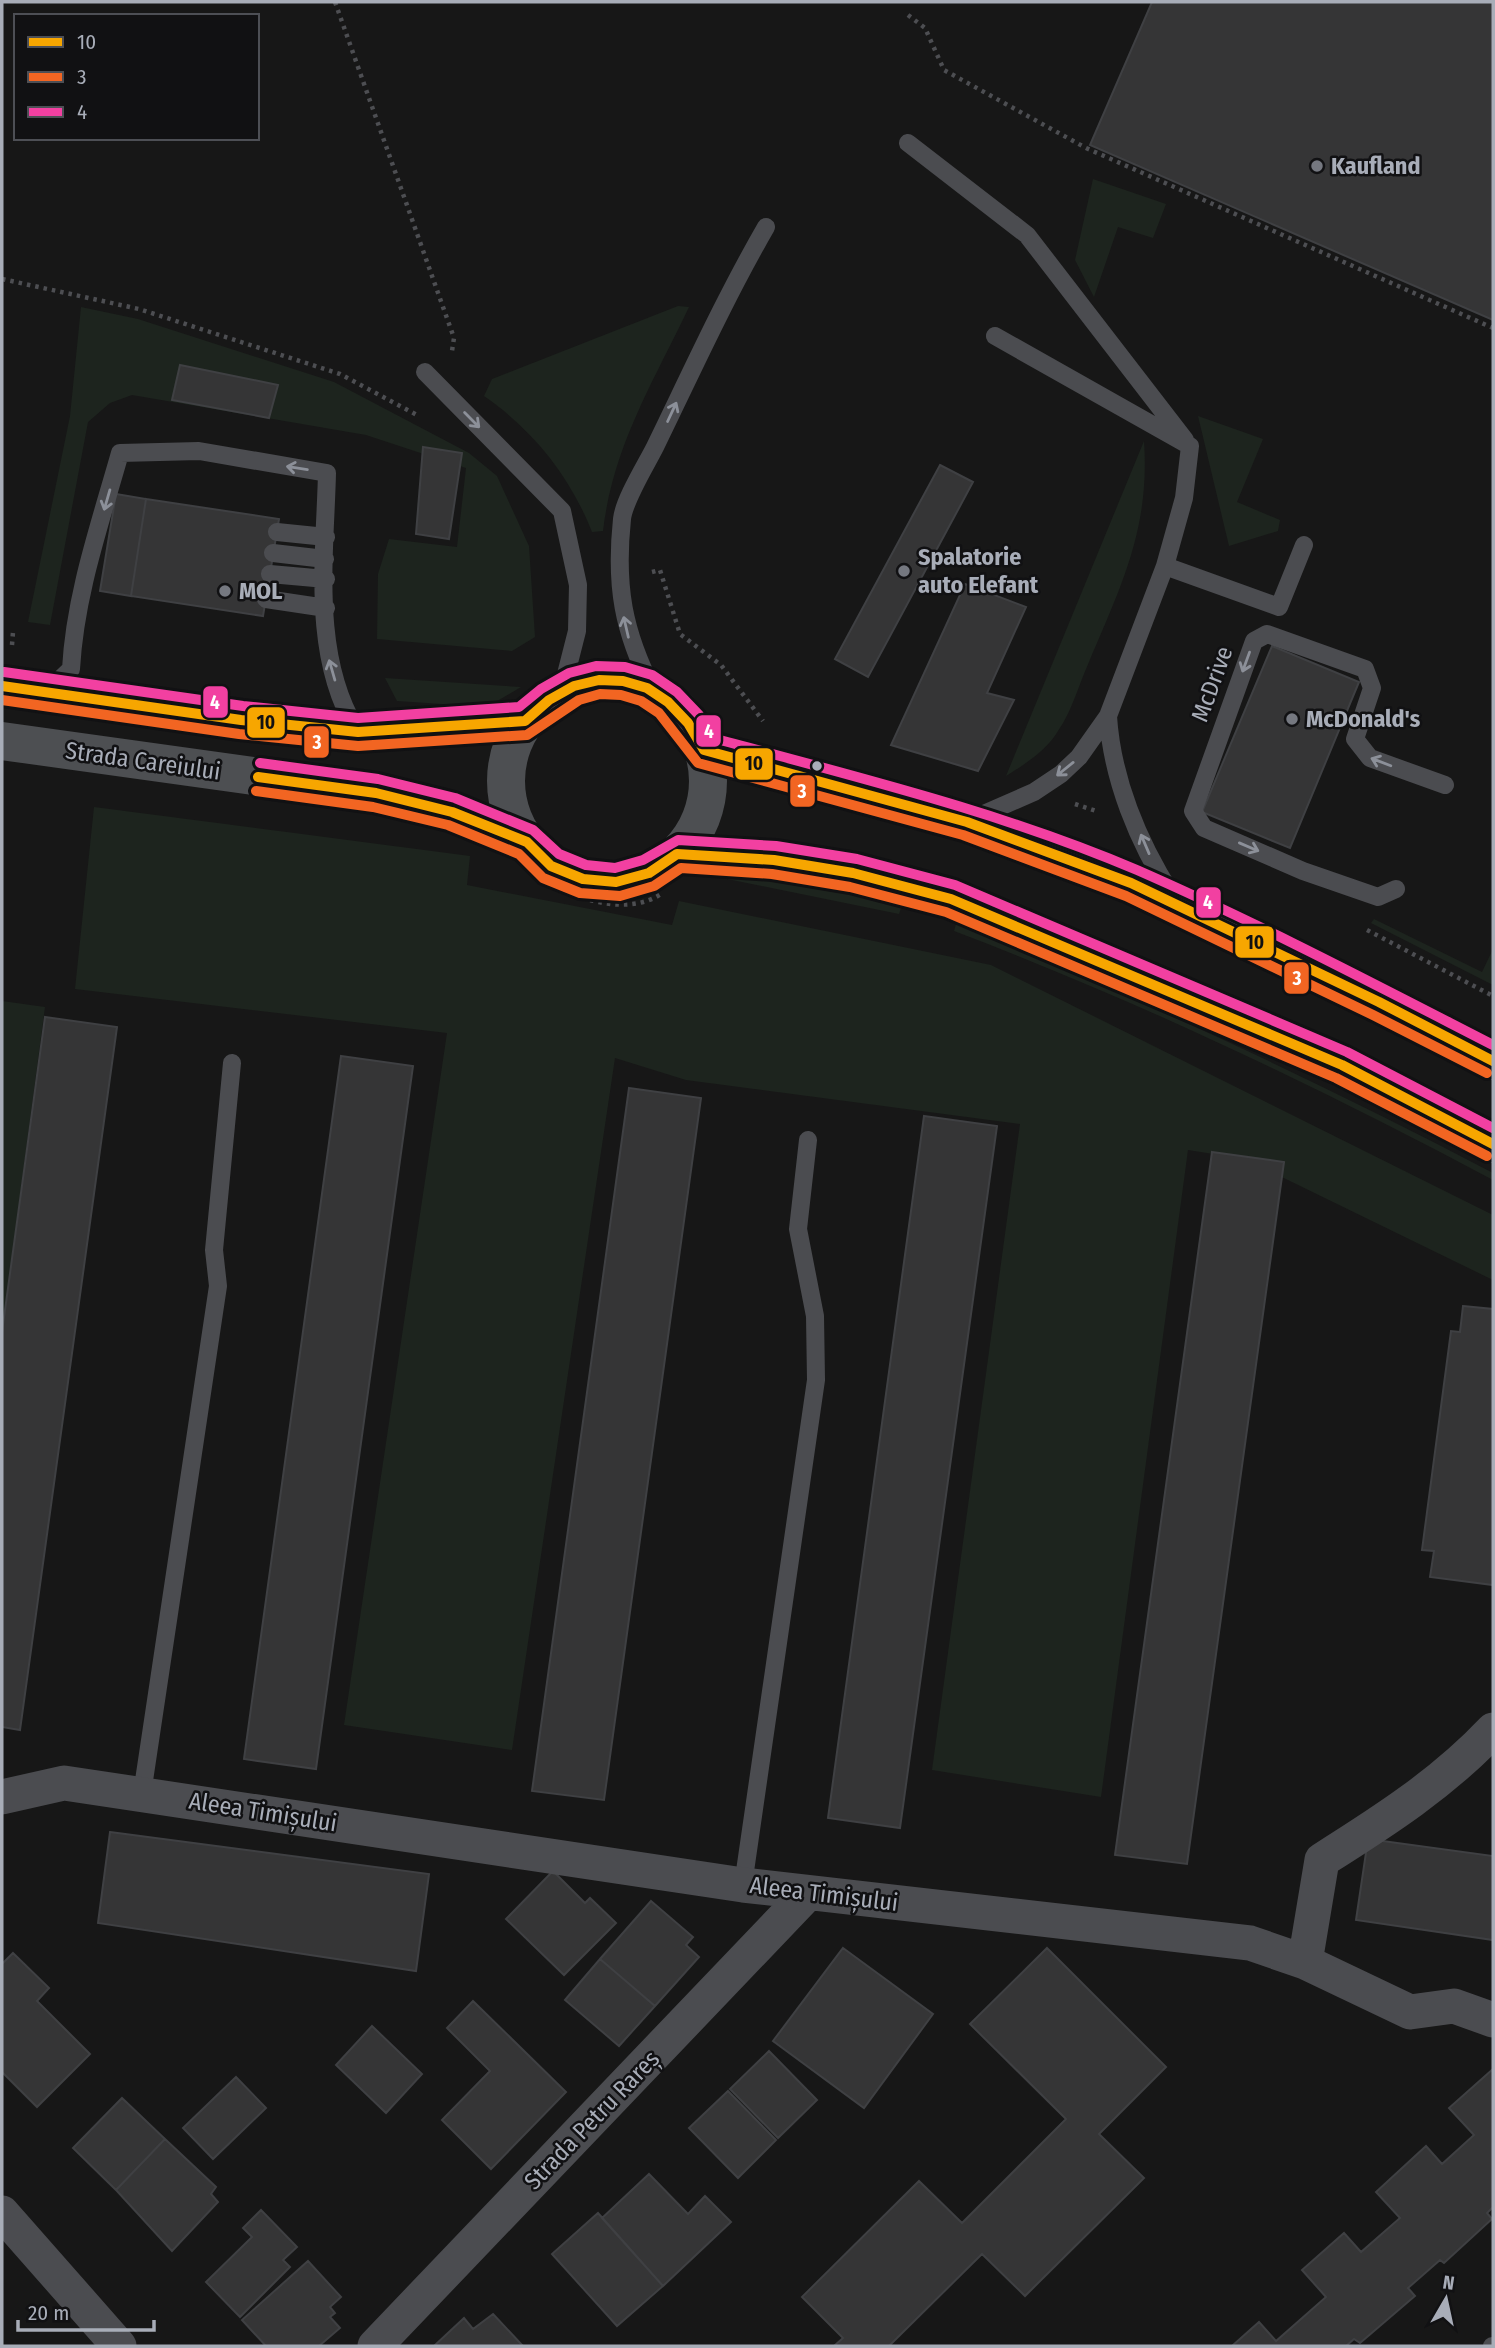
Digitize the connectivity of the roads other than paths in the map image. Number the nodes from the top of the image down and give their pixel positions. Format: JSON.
{"nodes":[{"id":1,"x":908,"y":142,"type":"dead end"},
{"id":2,"x":766,"y":227,"type":"dead end"},
{"id":3,"x":995,"y":337,"type":"dead end"},
{"id":4,"x":425,"y":372,"type":"dead end"},
{"id":5,"x":1189,"y":446,"type":"junction"},
{"id":6,"x":277,"y":532,"type":"dead end"},
{"id":7,"x":326,"y":537,"type":"junction"},
{"id":8,"x":1304,"y":545,"type":"dead end"},
{"id":9,"x":273,"y":553,"type":"dead end"},
{"id":10,"x":326,"y":559,"type":"junction"},
{"id":11,"x":1165,"y":566,"type":"junction"},
{"id":12,"x":270,"y":575,"type":"dead end"},
{"id":13,"x":326,"y":579,"type":"junction"},
{"id":14,"x":266,"y":599,"type":"dead end"},
{"id":15,"x":326,"y":608,"type":"junction"},
{"id":16,"x":2,"y":686,"type":"edge"},
{"id":17,"x":562,"y":690,"type":"junction"},
{"id":18,"x":653,"y":690,"type":"junction"},
{"id":19,"x":47,"y":692,"type":"junction"},
{"id":20,"x":1108,"y":716,"type":"junction"},
{"id":21,"x":525,"y":721,"type":"junction"},
{"id":22,"x":358,"y":732,"type":"junction"},
{"id":23,"x":2,"y":741,"type":"edge"},
{"id":24,"x":704,"y":750,"type":"junction"},
{"id":25,"x":1445,"y":785,"type":"dead end"},
{"id":26,"x":967,"y":822,"type":"junction"},
{"id":27,"x":527,"y":842,"type":"junction"},
{"id":28,"x":677,"y":854,"type":"junction"},
{"id":29,"x":1396,"y":889,"type":"dead end"},
{"id":30,"x":1177,"y":904,"type":"junction"},
{"id":31,"x":1493,"y":1061,"type":"edge"},
{"id":32,"x":232,"y":1063,"type":"dead end"},
{"id":33,"x":808,"y":1140,"type":"dead end"},
{"id":34,"x":1493,"y":1144,"type":"edge"},
{"id":35,"x":1493,"y":1730,"type":"edge"},
{"id":36,"x":142,"y":1794,"type":"junction"},
{"id":37,"x":2,"y":1797,"type":"edge"},
{"id":38,"x":743,"y":1885,"type":"junction"},
{"id":39,"x":808,"y":1893,"type":"junction"},
{"id":40,"x":1305,"y":1962,"type":"junction"},
{"id":41,"x":1493,"y":2020,"type":"edge"},
{"id":42,"x":2,"y":2213,"type":"edge"},
{"id":43,"x":119,"y":2346,"type":"edge"},
{"id":44,"x":375,"y":2346,"type":"edge"}],
"edges":[{"from":1,"to":5,"type":"lane"},
{"from":18,"to":2,"type":"lane","one_way":true},
{"from":3,"to":5,"type":"lane"},
{"from":4,"to":17,"type":"lane","one_way":true},
{"from":5,"to":11,"type":"lane"},
{"from":6,"to":7,"type":"lane"},
{"from":7,"to":10,"type":"lane"},
{"from":7,"to":19,"type":"lane","one_way":true},
{"from":8,"to":11,"type":"lane"},
{"from":9,"to":10,"type":"lane"},
{"from":10,"to":13,"type":"lane"},
{"from":11,"to":20,"type":"lane"},
{"from":12,"to":13,"type":"lane"},
{"from":13,"to":15,"type":"lane"},
{"from":14,"to":15,"type":"lane"},
{"from":22,"to":15,"type":"lane","one_way":true},
{"from":16,"to":19,"type":"main road"},
{"from":17,"to":18,"type":"main road"},
{"from":17,"to":21,"type":"main road"},
{"from":18,"to":24,"type":"main road"},
{"from":19,"to":22,"type":"main road"},
{"from":20,"to":26,"type":"lane","one_way":true},
{"from":30,"to":20,"type":"lane","one_way":true},
{"from":21,"to":22,"type":"main road"},
{"from":21,"to":27,"type":"main road"},
{"from":23,"to":27,"type":"main road","name":"Strada Careiului"},
{"from":24,"to":26,"type":"main road"},
{"from":24,"to":28,"type":"main road"},
{"from":25,"to":29,"type":"lane","name":"McDrive","one_way":true},
{"from":26,"to":30,"type":"main road"},
{"from":27,"to":28,"type":"main road"},
{"from":28,"to":34,"type":"main road"},
{"from":30,"to":31,"type":"main road"},
{"from":32,"to":36,"type":"lane"},
{"from":33,"to":38,"type":"lane"},
{"from":35,"to":40,"type":"street"},
{"from":36,"to":37,"type":"street","name":"Aleea Timișului"},
{"from":36,"to":38,"type":"street","name":"Aleea Timișului"},
{"from":38,"to":39,"type":"street","name":"Aleea Timișului"},
{"from":39,"to":40,"type":"street","name":"Aleea Timișului"},
{"from":39,"to":44,"type":"street","name":"Strada Petru Rareș"},
{"from":40,"to":41,"type":"street","name":"Aleea Timișului"},
{"from":42,"to":43,"type":"street"}]}
